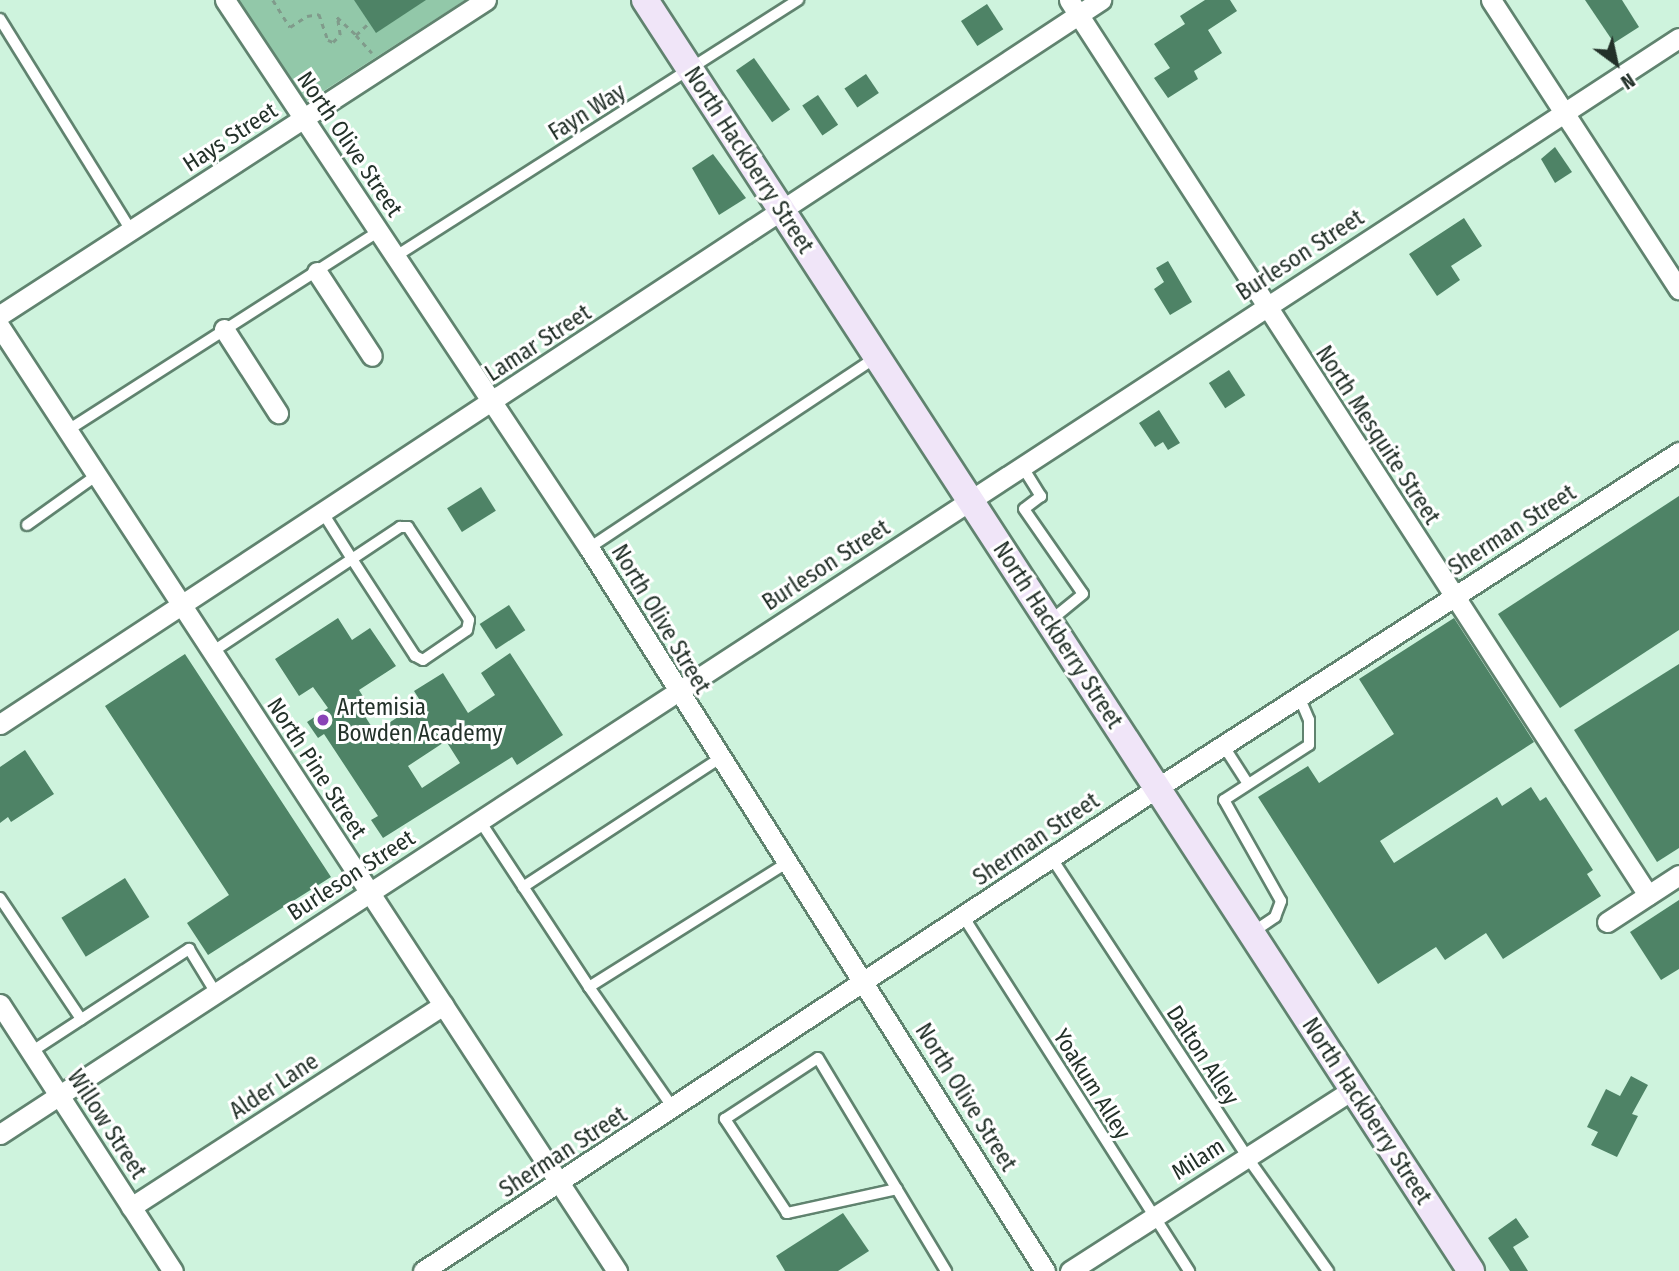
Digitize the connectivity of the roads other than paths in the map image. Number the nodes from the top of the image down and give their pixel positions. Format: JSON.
{"nodes":[{"id":1,"x":225,"y":0,"type":"edge"},
{"id":2,"x":486,"y":0,"type":"edge"},
{"id":3,"x":645,"y":0,"type":"edge"},
{"id":4,"x":798,"y":0,"type":"edge"},
{"id":5,"x":1101,"y":0,"type":"edge"},
{"id":6,"x":1491,"y":0,"type":"edge"},
{"id":7,"x":1074,"y":7,"type":"edge"},
{"id":8,"x":0,"y":19,"type":"edge"},
{"id":9,"x":1679,"y":38,"type":"edge"},
{"id":10,"x":691,"y":70,"type":"junction"},
{"id":11,"x":1564,"y":112,"type":"junction"},
{"id":12,"x":304,"y":119,"type":"junction"},
{"id":13,"x":783,"y":211,"type":"junction"},
{"id":14,"x":131,"y":230,"type":"junction"},
{"id":15,"x":379,"y":231,"type":"junction"},
{"id":16,"x":396,"y":256,"type":"junction"},
{"id":17,"x":317,"y":272,"type":"junction"},
{"id":18,"x":1679,"y":289,"type":"edge"},
{"id":19,"x":1265,"y":307,"type":"junction"},
{"id":20,"x":0,"y":315,"type":"edge"},
{"id":21,"x":0,"y":327,"type":"edge"},
{"id":22,"x":224,"y":329,"type":"junction"},
{"id":23,"x":372,"y":356,"type":"dead end"},
{"id":24,"x":878,"y":357,"type":"junction"},
{"id":25,"x":492,"y":402,"type":"junction"},
{"id":26,"x":278,"y":413,"type":"dead end"},
{"id":27,"x":68,"y":430,"type":"junction"},
{"id":28,"x":1679,"y":452,"type":"edge"},
{"id":29,"x":1023,"y":466,"type":"junction"},
{"id":30,"x":97,"y":475,"type":"junction"},
{"id":31,"x":970,"y":500,"type":"junction"},
{"id":32,"x":323,"y":513,"type":"junction"},
{"id":33,"x":27,"y":525,"type":"dead end"},
{"id":34,"x":589,"y":548,"type":"junction"},
{"id":35,"x":352,"y":559,"type":"junction"},
{"id":36,"x":1454,"y":597,"type":"junction"},
{"id":37,"x":181,"y":605,"type":"junction"},
{"id":38,"x":1049,"y":621,"type":"junction"},
{"id":39,"x":212,"y":652,"type":"junction"},
{"id":40,"x":680,"y":690,"type":"junction"},
{"id":41,"x":1300,"y":696,"type":"junction"},
{"id":42,"x":0,"y":724,"type":"edge"},
{"id":43,"x":1223,"y":745,"type":"junction"},
{"id":44,"x":720,"y":758,"type":"junction"},
{"id":45,"x":1248,"y":784,"type":"junction"},
{"id":46,"x":1157,"y":788,"type":"junction"},
{"id":47,"x":480,"y":821,"type":"junction"},
{"id":48,"x":1051,"y":857,"type":"junction"},
{"id":49,"x":788,"y":862,"type":"junction"},
{"id":50,"x":1679,"y":875,"type":"edge"},
{"id":51,"x":523,"y":887,"type":"junction"},
{"id":52,"x":369,"y":893,"type":"junction"},
{"id":53,"x":1648,"y":895,"type":"junction"},
{"id":54,"x":0,"y":898,"type":"edge"},
{"id":55,"x":963,"y":916,"type":"junction"},
{"id":56,"x":1607,"y":922,"type":"dead end"},
{"id":57,"x":1252,"y":933,"type":"junction"},
{"id":58,"x":867,"y":983,"type":"junction"},
{"id":59,"x":589,"y":987,"type":"junction"},
{"id":60,"x":216,"y":993,"type":"junction"},
{"id":61,"x":0,"y":1004,"type":"edge"},
{"id":62,"x":443,"y":1005,"type":"junction"},
{"id":63,"x":81,"y":1019,"type":"junction"},
{"id":64,"x":31,"y":1052,"type":"junction"},
{"id":65,"x":1353,"y":1089,"type":"junction"},
{"id":66,"x":59,"y":1096,"type":"junction"},
{"id":67,"x":674,"y":1109,"type":"junction"},
{"id":68,"x":0,"y":1134,"type":"edge"},
{"id":69,"x":1247,"y":1157,"type":"junction"},
{"id":70,"x":560,"y":1184,"type":"junction"},
{"id":71,"x":897,"y":1189,"type":"junction"},
{"id":72,"x":131,"y":1208,"type":"junction"},
{"id":73,"x":1153,"y":1216,"type":"junction"},
{"id":74,"x":173,"y":1271,"type":"edge"},
{"id":75,"x":423,"y":1271,"type":"edge"},
{"id":76,"x":617,"y":1271,"type":"edge"},
{"id":77,"x":946,"y":1271,"type":"edge"},
{"id":78,"x":1045,"y":1271,"type":"edge"},
{"id":79,"x":1070,"y":1271,"type":"edge"},
{"id":80,"x":1189,"y":1271,"type":"edge"},
{"id":81,"x":1328,"y":1271,"type":"edge"},
{"id":82,"x":1471,"y":1271,"type":"edge"}],
"edges":[{"from":1,"to":12,"type":"street","name":"North Olive Street"},
{"from":2,"to":12,"type":"street","name":"Hays Street"},
{"from":3,"to":10,"type":"main road","name":"North Hackberry Street"},
{"from":4,"to":10,"type":"lane","name":"Fayn Way"},
{"from":5,"to":7,"type":"street","name":"Lamar Street"},
{"from":6,"to":11,"type":"street"},
{"from":7,"to":13,"type":"street","name":"Lamar Street"},
{"from":7,"to":19,"type":"street","name":"North Mesquite Street"},
{"from":8,"to":14,"type":"lane"},
{"from":9,"to":11,"type":"street","name":"Burleson Street"},
{"from":10,"to":13,"type":"main road","name":"North Hackberry Street"},
{"from":10,"to":16,"type":"lane","name":"Fayn Way"},
{"from":11,"to":18,"type":"street"},
{"from":11,"to":19,"type":"street","name":"Burleson Street"},
{"from":12,"to":14,"type":"street","name":"Hays Street"},
{"from":12,"to":15,"type":"street","name":"North Olive Street"},
{"from":13,"to":24,"type":"main road","name":"North Hackberry Street"},
{"from":13,"to":25,"type":"street","name":"Lamar Street"},
{"from":14,"to":20,"type":"street","name":"Hays Street"},
{"from":15,"to":16,"type":"street","name":"North Olive Street"},
{"from":15,"to":17,"type":"lane"},
{"from":16,"to":25,"type":"street","name":"North Olive Street"},
{"from":17,"to":22,"type":"lane"},
{"from":17,"to":23,"type":"street"},
{"from":19,"to":29,"type":"street","name":"Burleson Street"},
{"from":19,"to":36,"type":"street","name":"North Mesquite Street"},
{"from":21,"to":27,"type":"street","name":"North Pine Street"},
{"from":22,"to":26,"type":"street"},
{"from":22,"to":27,"type":"lane"},
{"from":24,"to":31,"type":"main road","name":"North Hackberry Street"},
{"from":24,"to":34,"type":"lane"},
{"from":25,"to":32,"type":"street","name":"Lamar Street"},
{"from":25,"to":34,"type":"street","name":"North Olive Street"},
{"from":27,"to":30,"type":"street","name":"North Pine Street"},
{"from":28,"to":36,"type":"street","name":"Sherman Street"},
{"from":29,"to":31,"type":"street","name":"Burleson Street"},
{"from":29,"to":38,"type":"lane"},
{"from":30,"to":33,"type":"lane"},
{"from":30,"to":37,"type":"street","name":"North Pine Street"},
{"from":31,"to":38,"type":"main road","name":"North Hackberry Street"},
{"from":31,"to":40,"type":"street","name":"Burleson Street"},
{"from":32,"to":35,"type":"lane"},
{"from":32,"to":37,"type":"street","name":"Lamar Street"},
{"from":34,"to":40,"type":"street","name":"North Olive Street"},
{"from":35,"to":35,"type":"lane"},
{"from":35,"to":39,"type":"lane"},
{"from":36,"to":41,"type":"street","name":"Sherman Street"},
{"from":36,"to":53,"type":"street","name":"North Mesquite Street"},
{"from":37,"to":39,"type":"street","name":"North Pine Street"},
{"from":37,"to":42,"type":"street","name":"Lamar Street"},
{"from":38,"to":46,"type":"main road","name":"North Hackberry Street"},
{"from":39,"to":52,"type":"street","name":"North Pine Street"},
{"from":40,"to":44,"type":"street","name":"North Olive Street"},
{"from":40,"to":47,"type":"street","name":"Burleson Street"},
{"from":41,"to":43,"type":"street","name":"Sherman Street"},
{"from":41,"to":45,"type":"lane"},
{"from":43,"to":45,"type":"lane"},
{"from":43,"to":46,"type":"street","name":"Sherman Street"},
{"from":44,"to":49,"type":"street","name":"North Olive Street"},
{"from":44,"to":51,"type":"lane"},
{"from":45,"to":57,"type":"lane"},
{"from":46,"to":48,"type":"street","name":"Sherman Street"},
{"from":46,"to":57,"type":"main road","name":"North Hackberry Street"},
{"from":47,"to":51,"type":"lane"},
{"from":47,"to":52,"type":"street","name":"Burleson Street"},
{"from":48,"to":55,"type":"street","name":"Sherman Street"},
{"from":48,"to":69,"type":"lane","name":"Dalton Alley"},
{"from":49,"to":58,"type":"street","name":"North Olive Street"},
{"from":49,"to":59,"type":"lane"},
{"from":50,"to":53,"type":"street"},
{"from":51,"to":59,"type":"lane"},
{"from":52,"to":60,"type":"street","name":"Burleson Street"},
{"from":52,"to":62,"type":"street","name":"North Pine Street"},
{"from":53,"to":56,"type":"street"},
{"from":54,"to":63,"type":"lane"},
{"from":55,"to":58,"type":"street","name":"Sherman Street"},
{"from":55,"to":73,"type":"lane","name":"Yoakum Alley"},
{"from":57,"to":65,"type":"main road","name":"North Hackberry Street"},
{"from":58,"to":67,"type":"street","name":"Sherman Street"},
{"from":58,"to":78,"type":"street","name":"North Olive Street"},
{"from":59,"to":67,"type":"lane"},
{"from":60,"to":63,"type":"lane"},
{"from":60,"to":66,"type":"street","name":"Burleson Street"},
{"from":61,"to":64,"type":"street","name":"Willow Street"},
{"from":62,"to":70,"type":"street","name":"North Pine Street"},
{"from":62,"to":72,"type":"street","name":"Alder Lane"},
{"from":63,"to":64,"type":"lane"},
{"from":64,"to":66,"type":"street","name":"Willow Street"},
{"from":65,"to":69,"type":"street","name":"Milam"},
{"from":65,"to":82,"type":"main road","name":"North Hackberry Street"},
{"from":66,"to":68,"type":"street","name":"Burleson Street"},
{"from":66,"to":72,"type":"street","name":"Willow Street"},
{"from":67,"to":70,"type":"street","name":"Sherman Street"},
{"from":69,"to":73,"type":"street","name":"Milam"},
{"from":69,"to":81,"type":"lane","name":"Dalton Alley"},
{"from":70,"to":75,"type":"street","name":"Sherman Street"},
{"from":70,"to":76,"type":"street","name":"North Pine Street"},
{"from":71,"to":71,"type":"lane"},
{"from":71,"to":77,"type":"lane"},
{"from":72,"to":74,"type":"street","name":"Willow Street"},
{"from":73,"to":79,"type":"street","name":"Milam"},
{"from":73,"to":80,"type":"lane","name":"Yoakum Alley"}]}
